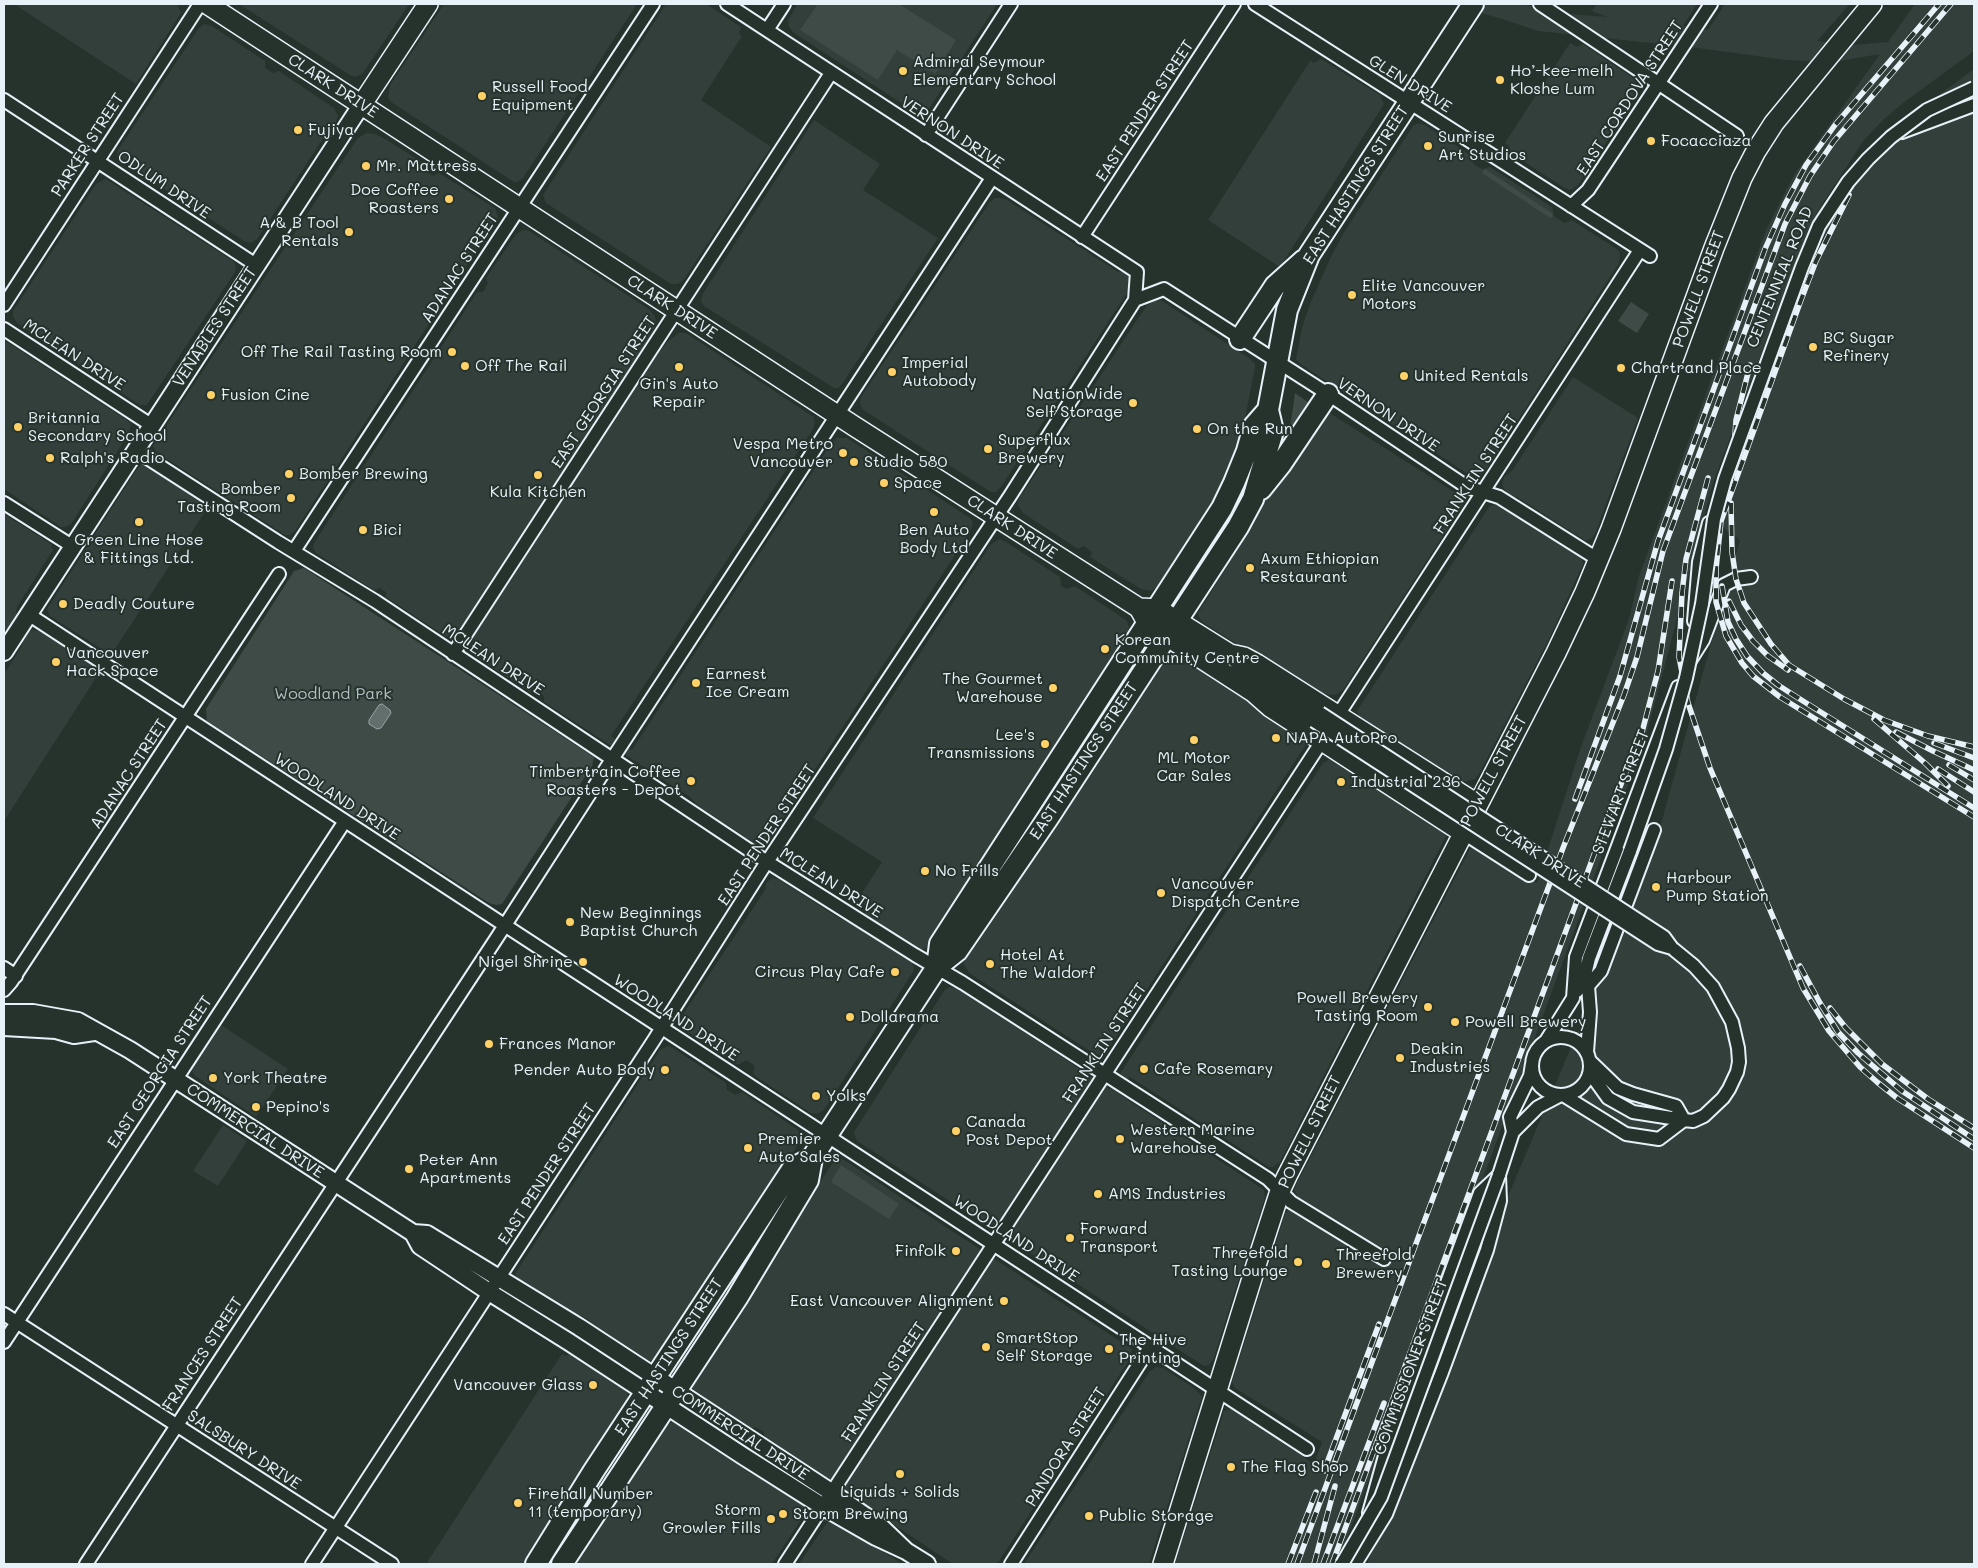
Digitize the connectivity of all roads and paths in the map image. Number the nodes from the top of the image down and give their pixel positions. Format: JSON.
{"nodes":[{"id":1,"x":200,"y":4,"type":"edge"},
{"id":2,"x":207,"y":4,"type":"edge"},
{"id":3,"x":428,"y":4,"type":"edge"},
{"id":4,"x":653,"y":4,"type":"edge"},
{"id":5,"x":728,"y":4,"type":"edge"},
{"id":6,"x":784,"y":4,"type":"edge"},
{"id":7,"x":1011,"y":4,"type":"edge"},
{"id":8,"x":1234,"y":4,"type":"edge"},
{"id":9,"x":1255,"y":4,"type":"edge"},
{"id":10,"x":1540,"y":4,"type":"edge"},
{"id":11,"x":1711,"y":4,"type":"edge"},
{"id":12,"x":1872,"y":4,"type":"edge"},
{"id":13,"x":1469,"y":10,"type":"edge"},
{"id":14,"x":766,"y":30,"type":"junction"},
{"id":15,"x":831,"y":73,"type":"junction"},
{"id":16,"x":1659,"y":82,"type":"junction"},
{"id":17,"x":1974,"y":88,"type":"edge"},
{"id":18,"x":4,"y":100,"type":"edge"},
{"id":19,"x":1408,"y":102,"type":"junction"},
{"id":20,"x":362,"y":104,"type":"junction"},
{"id":21,"x":1974,"y":106,"type":"edge"},
{"id":22,"x":926,"y":135,"type":"junction"},
{"id":23,"x":1737,"y":136,"type":"dead end"},
{"id":24,"x":97,"y":160,"type":"junction"},
{"id":25,"x":992,"y":178,"type":"junction"},
{"id":26,"x":1571,"y":206,"type":"junction"},
{"id":27,"x":519,"y":207,"type":"junction"},
{"id":28,"x":1082,"y":237,"type":"junction"},
{"id":29,"x":1645,"y":253,"type":"joint"},
{"id":30,"x":1309,"y":255,"type":"junction"},
{"id":31,"x":256,"y":265,"type":"junction"},
{"id":32,"x":1135,"y":300,"type":"junction"},
{"id":33,"x":4,"y":305,"type":"edge"},
{"id":34,"x":677,"y":310,"type":"junction"},
{"id":35,"x":4,"y":329,"type":"edge"},
{"id":36,"x":1240,"y":339,"type":"junction"},
{"id":37,"x":1277,"y":362,"type":"junction"},
{"id":38,"x":1328,"y":394,"type":"junction"},
{"id":39,"x":1268,"y":410,"type":"junction"},
{"id":40,"x":837,"y":414,"type":"junction"},
{"id":41,"x":151,"y":425,"type":"junction"},
{"id":42,"x":135,"y":450,"type":"junction"},
{"id":43,"x":1483,"y":492,"type":"junction"},
{"id":44,"x":1253,"y":499,"type":"junction"},
{"id":45,"x":4,"y":503,"type":"edge"},
{"id":46,"x":1714,"y":505,"type":"joint"},
{"id":47,"x":996,"y":517,"type":"junction"},
{"id":48,"x":72,"y":546,"type":"junction"},
{"id":49,"x":294,"y":551,"type":"junction"},
{"id":50,"x":1599,"y":560,"type":"junction"},
{"id":51,"x":279,"y":574,"type":"dead end"},
{"id":52,"x":1751,"y":577,"type":"dead end"},
{"id":53,"x":28,"y":614,"type":"junction"},
{"id":54,"x":1148,"y":614,"type":"junction"},
{"id":55,"x":1172,"y":629,"type":"junction"},
{"id":56,"x":4,"y":652,"type":"edge"},
{"id":57,"x":453,"y":654,"type":"junction"},
{"id":58,"x":1230,"y":654,"type":"junction"},
{"id":59,"x":1687,"y":665,"type":"junction"},
{"id":60,"x":1252,"y":692,"type":"junction"},
{"id":61,"x":1338,"y":715,"type":"junction"},
{"id":62,"x":186,"y":717,"type":"junction"},
{"id":63,"x":1317,"y":717,"type":"junction"},
{"id":64,"x":1322,"y":741,"type":"junction"},
{"id":65,"x":612,"y":758,"type":"junction"},
{"id":66,"x":1477,"y":804,"type":"junction"},
{"id":67,"x":344,"y":821,"type":"junction"},
{"id":68,"x":1654,"y":830,"type":"dead end"},
{"id":69,"x":1462,"y":832,"type":"junction"},
{"id":70,"x":767,"y":862,"type":"junction"},
{"id":71,"x":1529,"y":875,"type":"dead end"},
{"id":72,"x":505,"y":926,"type":"junction"},
{"id":73,"x":937,"y":967,"type":"junction"},
{"id":74,"x":4,"y":968,"type":"edge"},
{"id":75,"x":16,"y":976,"type":"junction"},
{"id":76,"x":1586,"y":982,"type":"junction"},
{"id":77,"x":4,"y":990,"type":"edge"},
{"id":78,"x":1573,"y":998,"type":"junction"},
{"id":79,"x":4,"y":1013,"type":"edge"},
{"id":80,"x":4,"y":1027,"type":"edge"},
{"id":81,"x":662,"y":1028,"type":"junction"},
{"id":82,"x":94,"y":1032,"type":"junction"},
{"id":83,"x":1546,"y":1041,"type":"junction"},
{"id":84,"x":1589,"y":1062,"type":"junction"},
{"id":85,"x":1532,"y":1064,"type":"junction"},
{"id":86,"x":1104,"y":1074,"type":"junction"},
{"id":87,"x":175,"y":1079,"type":"junction"},
{"id":88,"x":1561,"y":1096,"type":"junction"},
{"id":89,"x":1684,"y":1120,"type":"junction"},
{"id":90,"x":1513,"y":1132,"type":"junction"},
{"id":91,"x":827,"y":1136,"type":"junction"},
{"id":92,"x":812,"y":1158,"type":"junction"},
{"id":93,"x":1499,"y":1175,"type":"junction"},
{"id":94,"x":336,"y":1183,"type":"junction"},
{"id":95,"x":1280,"y":1191,"type":"junction"},
{"id":96,"x":413,"y":1233,"type":"junction"},
{"id":97,"x":993,"y":1244,"type":"junction"},
{"id":98,"x":1384,"y":1259,"type":"dead end"},
{"id":99,"x":498,"y":1278,"type":"junction"},
{"id":100,"x":489,"y":1292,"type":"junction"},
{"id":101,"x":4,"y":1314,"type":"edge"},
{"id":102,"x":17,"y":1322,"type":"junction"},
{"id":103,"x":4,"y":1342,"type":"edge"},
{"id":104,"x":1150,"y":1347,"type":"junction"},
{"id":105,"x":651,"y":1385,"type":"junction"},
{"id":106,"x":1217,"y":1390,"type":"junction"},
{"id":107,"x":671,"y":1399,"type":"junction"},
{"id":108,"x":176,"y":1426,"type":"junction"},
{"id":109,"x":1307,"y":1449,"type":"dead end"},
{"id":110,"x":831,"y":1492,"type":"junction"},
{"id":111,"x":822,"y":1506,"type":"junction"},
{"id":112,"x":336,"y":1529,"type":"junction"},
{"id":113,"x":906,"y":1551,"type":"junction"},
{"id":114,"x":86,"y":1564,"type":"edge"},
{"id":115,"x":312,"y":1564,"type":"edge"},
{"id":116,"x":392,"y":1564,"type":"edge"},
{"id":117,"x":536,"y":1564,"type":"edge"},
{"id":118,"x":562,"y":1564,"type":"edge"},
{"id":119,"x":785,"y":1564,"type":"edge"},
{"id":120,"x":927,"y":1564,"type":"edge"},
{"id":121,"x":1011,"y":1564,"type":"edge"},
{"id":122,"x":1163,"y":1564,"type":"edge"},
{"id":123,"x":1342,"y":1564,"type":"edge"},
{"id":124,"x":1355,"y":1564,"type":"edge"}],
"edges":[{"from":1,"to":24,"type":"street","name":"PARKER STREET"},
{"from":2,"to":20,"type":"main road","name":"CLARK DRIVE"},
{"from":3,"to":20,"type":"main road","name":"VENABLES STREET"},
{"from":4,"to":27,"type":"street","name":"ADANAC STREET"},
{"from":5,"to":14,"type":"street","name":"VERNON DRIVE"},
{"from":6,"to":14,"type":"street"},
{"from":7,"to":22,"type":"street"},
{"from":8,"to":28,"type":"street","name":"EAST PENDER STREET"},
{"from":9,"to":19,"type":"street","name":"GLEN DRIVE"},
{"from":10,"to":16,"type":"street"},
{"from":11,"to":16,"type":"street","name":"EAST CORDOVA STREET"},
{"from":12,"to":50,"type":"main road","name":"POWELL STREET"},
{"from":13,"to":19,"type":"main road","name":"EAST HASTINGS STREET"},
{"from":14,"to":15,"type":"street","name":"VERNON DRIVE"},
{"from":15,"to":22,"type":"street","name":"VERNON DRIVE"},
{"from":15,"to":34,"type":"street","name":"EAST GEORGIA STREET"},
{"from":16,"to":23,"type":"street"},
{"from":16,"to":26,"type":"street","name":"EAST CORDOVA STREET"},
{"from":17,"to":76,"type":"street","bridge":true},
{"from":18,"to":24,"type":"street","name":"ODLUM DRIVE"},
{"from":19,"to":26,"type":"street","name":"GLEN DRIVE"},
{"from":19,"to":30,"type":"main road","name":"EAST HASTINGS STREET"},
{"from":20,"to":27,"type":"main road","name":"CLARK DRIVE"},
{"from":20,"to":31,"type":"street","name":"VENABLES STREET"},
{"from":21,"to":46,"type":"street","name":"CENTENNIAL ROAD"},
{"from":22,"to":25,"type":"street","name":"VERNON DRIVE"},
{"from":24,"to":31,"type":"street","name":"ODLUM DRIVE"},
{"from":24,"to":33,"type":"street","name":"PARKER STREET"},
{"from":25,"to":28,"type":"street","name":"VERNON DRIVE"},
{"from":25,"to":40,"type":"street"},
{"from":26,"to":29,"type":"street","name":"GLEN DRIVE"},
{"from":27,"to":34,"type":"main road","name":"CLARK DRIVE"},
{"from":27,"to":49,"type":"street","name":"ADANAC STREET"},
{"from":28,"to":32,"type":"street","name":"VERNON DRIVE"},
{"from":29,"to":43,"type":"street","name":"FRANKLIN STREET"},
{"from":30,"to":36,"type":"main road"},
{"from":30,"to":37,"type":"main road","name":"EAST HASTINGS STREET"},
{"from":31,"to":41,"type":"street","name":"VENABLES STREET"},
{"from":32,"to":36,"type":"street","name":"VERNON DRIVE"},
{"from":32,"to":47,"type":"street","name":"EAST PENDER STREET"},
{"from":34,"to":40,"type":"main road","name":"CLARK DRIVE"},
{"from":34,"to":57,"type":"street","name":"EAST GEORGIA STREET"},
{"from":35,"to":41,"type":"street","name":"MCLEAN DRIVE"},
{"from":36,"to":37,"type":"street","name":"VERNON DRIVE"},
{"from":37,"to":38,"type":"street","name":"VERNON DRIVE"},
{"from":37,"to":39,"type":"main road","name":"EAST HASTINGS STREET"},
{"from":38,"to":43,"type":"street","name":"VERNON DRIVE"},
{"from":38,"to":44,"type":"main road"},
{"from":39,"to":44,"type":"main road","name":"EAST HASTINGS STREET"},
{"from":39,"to":54,"type":"main road","name":"EAST HASTINGS STREET"},
{"from":40,"to":47,"type":"main road","name":"CLARK DRIVE"},
{"from":40,"to":65,"type":"street","name":"FRANCES STREET"},
{"from":41,"to":42,"type":"street","name":"VENABLES STREET"},
{"from":42,"to":48,"type":"street","name":"VENABLES STREET"},
{"from":42,"to":49,"type":"street","name":"MCLEAN DRIVE"},
{"from":43,"to":50,"type":"street","name":"VERNON DRIVE"},
{"from":43,"to":61,"type":"street","name":"FRANKLIN STREET"},
{"from":44,"to":55,"type":"main road","name":"EAST HASTINGS STREET"},
{"from":45,"to":48,"type":"street"},
{"from":46,"to":59,"type":"street","name":"STEWART STREET"},
{"from":47,"to":54,"type":"main road","name":"CLARK DRIVE"},
{"from":47,"to":70,"type":"street","name":"EAST PENDER STREET"},
{"from":48,"to":53,"type":"street","name":"VENABLES STREET"},
{"from":49,"to":57,"type":"street","name":"MCLEAN DRIVE"},
{"from":50,"to":66,"type":"main road","name":"POWELL STREET"},
{"from":51,"to":62,"type":"street","name":"ADANAC STREET"},
{"from":52,"to":59,"type":"street","name":"STEWART STREET"},
{"from":53,"to":56,"type":"street","name":"VENABLES STREET"},
{"from":53,"to":62,"type":"street","name":"WOODLAND DRIVE"},
{"from":54,"to":55,"type":"main road","name":"CLARK DRIVE"},
{"from":54,"to":73,"type":"main road","name":"EAST HASTINGS STREET"},
{"from":55,"to":58,"type":"main road","name":"CLARK DRIVE"},
{"from":55,"to":60,"type":"main road","name":"CLARK DRIVE"},
{"from":55,"to":73,"type":"main road","name":"EAST HASTINGS STREET"},
{"from":57,"to":65,"type":"street","name":"MCLEAN DRIVE"},
{"from":58,"to":61,"type":"main road","name":"CLARK DRIVE"},
{"from":58,"to":63,"type":"street","name":"CLARK DRIVE"},
{"from":59,"to":78,"type":"street","name":"STEWART STREET"},
{"from":60,"to":63,"type":"street","name":"CLARK DRIVE"},
{"from":60,"to":64,"type":"main road","name":"CLARK DRIVE"},
{"from":61,"to":66,"type":"main road","name":"CLARK DRIVE"},
{"from":62,"to":67,"type":"street","name":"WOODLAND DRIVE"},
{"from":62,"to":75,"type":"street","name":"ADANAC STREET"},
{"from":63,"to":89,"type":"street","name":"CLARK DRIVE","bridge":true},
{"from":64,"to":69,"type":"main road","name":"CLARK DRIVE"},
{"from":64,"to":86,"type":"street","name":"FRANKLIN STREET"},
{"from":65,"to":70,"type":"street","name":"MCLEAN DRIVE"},
{"from":65,"to":72,"type":"street","name":"FRANCES STREET"},
{"from":66,"to":69,"type":"main road","name":"POWELL STREET"},
{"from":67,"to":72,"type":"street","name":"WOODLAND DRIVE"},
{"from":67,"to":87,"type":"street","name":"EAST GEORGIA STREET"},
{"from":68,"to":76,"type":"street"},
{"from":69,"to":71,"type":"street","name":"CLARK DRIVE"},
{"from":69,"to":95,"type":"main road","name":"POWELL STREET"},
{"from":70,"to":73,"type":"street","name":"MCLEAN DRIVE"},
{"from":70,"to":81,"type":"street","name":"EAST PENDER STREET"},
{"from":72,"to":81,"type":"street","name":"WOODLAND DRIVE"},
{"from":72,"to":94,"type":"street","name":"FRANCES STREET"},
{"from":73,"to":86,"type":"street","name":"MCLEAN DRIVE"},
{"from":73,"to":91,"type":"main road","name":"EAST HASTINGS STREET"},
{"from":74,"to":75,"type":"street"},
{"from":75,"to":77,"type":"street","name":"ADANAC STREET"},
{"from":76,"to":78,"type":"street"},
{"from":76,"to":84,"type":"street"},
{"from":78,"to":83,"type":"street","name":"STEWART STREET"},
{"from":79,"to":82,"type":"street","name":"COMMERCIAL DRIVE"},
{"from":80,"to":82,"type":"street"},
{"from":81,"to":91,"type":"street","name":"WOODLAND DRIVE"},
{"from":81,"to":99,"type":"street","name":"EAST PENDER STREET"},
{"from":82,"to":87,"type":"street","name":"COMMERCIAL DRIVE"},
{"from":83,"to":84,"type":"street"},
{"from":83,"to":85,"type":"street"},
{"from":84,"to":88,"type":"street"},
{"from":84,"to":89,"type":"street"},
{"from":85,"to":88,"type":"street"},
{"from":85,"to":90,"type":"street"},
{"from":86,"to":95,"type":"street","name":"MCLEAN DRIVE"},
{"from":86,"to":97,"type":"street","name":"FRANKLIN STREET"},
{"from":87,"to":94,"type":"street","name":"COMMERCIAL DRIVE"},
{"from":87,"to":102,"type":"street","name":"EAST GEORGIA STREET"},
{"from":88,"to":89,"type":"street"},
{"from":88,"to":90,"type":"street"},
{"from":90,"to":93,"type":"street"},
{"from":91,"to":92,"type":"main road","name":"EAST HASTINGS STREET"},
{"from":91,"to":97,"type":"street","name":"WOODLAND DRIVE"},
{"from":92,"to":105,"type":"main road","name":"EAST HASTINGS STREET"},
{"from":92,"to":107,"type":"main road","name":"EAST HASTINGS STREET"},
{"from":93,"to":123,"type":"street","name":"COMMISSIONER STREET","bridge":true},
{"from":93,"to":124,"type":"street"},
{"from":93,"to":124,"type":"street"},
{"from":94,"to":96,"type":"street","name":"COMMERCIAL DRIVE"},
{"from":94,"to":108,"type":"street","name":"FRANCES STREET"},
{"from":95,"to":98,"type":"street","name":"MCLEAN DRIVE"},
{"from":95,"to":106,"type":"main road","name":"POWELL STREET"},
{"from":96,"to":99,"type":"street","name":"COMMERCIAL DRIVE"},
{"from":96,"to":100,"type":"street","name":"COMMERCIAL DRIVE"},
{"from":97,"to":104,"type":"street","name":"WOODLAND DRIVE"},
{"from":97,"to":110,"type":"street","name":"FRANKLIN STREET"},
{"from":99,"to":100,"type":"street","name":"EAST PENDER STREET"},
{"from":99,"to":105,"type":"street","name":"COMMERCIAL DRIVE"},
{"from":100,"to":105,"type":"street","name":"COMMERCIAL DRIVE"},
{"from":100,"to":112,"type":"street","name":"EAST PENDER STREET"},
{"from":101,"to":102,"type":"street","name":"SALSBURY DRIVE"},
{"from":102,"to":103,"type":"street","name":"EAST GEORGIA STREET"},
{"from":102,"to":108,"type":"street","name":"SALSBURY DRIVE"},
{"from":104,"to":106,"type":"street","name":"WOODLAND DRIVE"},
{"from":104,"to":121,"type":"street","name":"PANDORA STREET"},
{"from":105,"to":107,"type":"street","name":"COMMERCIAL DRIVE"},
{"from":105,"to":117,"type":"main road","name":"EAST HASTINGS STREET"},
{"from":106,"to":109,"type":"street","name":"WOODLAND DRIVE"},
{"from":106,"to":122,"type":"main road","name":"POWELL STREET"},
{"from":107,"to":110,"type":"street","name":"COMMERCIAL DRIVE"},
{"from":107,"to":111,"type":"street","name":"COMMERCIAL DRIVE"},
{"from":107,"to":118,"type":"main road","name":"EAST HASTINGS STREET"},
{"from":108,"to":112,"type":"street","name":"SALSBURY DRIVE"},
{"from":108,"to":114,"type":"street","name":"FRANCES STREET"},
{"from":110,"to":111,"type":"street","name":"FRANKLIN STREET"},
{"from":110,"to":113,"type":"street","name":"COMMERCIAL DRIVE"},
{"from":111,"to":113,"type":"street","name":"COMMERCIAL DRIVE"},
{"from":111,"to":119,"type":"street","name":"FRANKLIN STREET"},
{"from":112,"to":115,"type":"street","name":"EAST PENDER STREET"},
{"from":112,"to":116,"type":"street","name":"SALSBURY DRIVE"},
{"from":113,"to":120,"type":"street","name":"COMMERCIAL DRIVE"}]}
